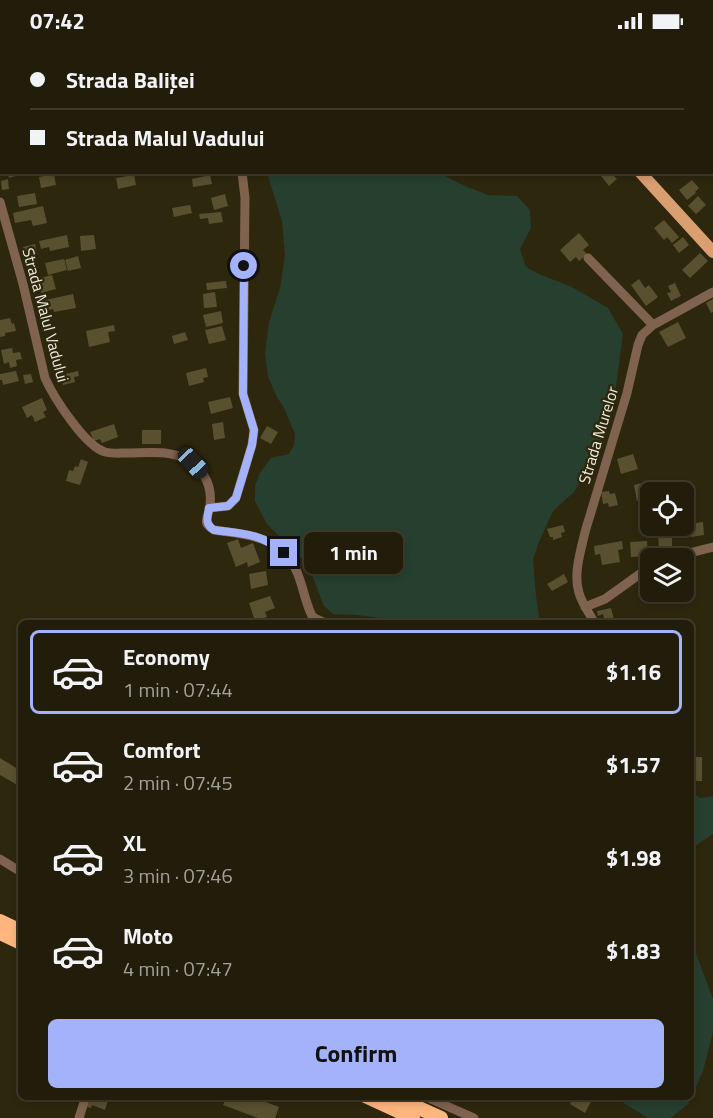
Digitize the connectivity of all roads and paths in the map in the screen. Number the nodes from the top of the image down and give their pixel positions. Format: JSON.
{"nodes":[{"id":1,"x":242,"y":174,"type":"edge"},
{"id":2,"x":642,"y":174,"type":"edge"},
{"id":3,"x":0,"y":202,"type":"edge"},
{"id":4,"x":713,"y":252,"type":"edge"},
{"id":5,"x":588,"y":258,"type":"dead end"},
{"id":6,"x":713,"y":292,"type":"edge"},
{"id":7,"x":653,"y":325,"type":"junction"},
{"id":8,"x":209,"y":508,"type":"junction"},
{"id":9,"x":713,"y":547,"type":"edge"},
{"id":10,"x":694,"y":552,"type":"edge"},
{"id":11,"x":640,"y":574,"type":"edge"},
{"id":12,"x":585,"y":607,"type":"junction"},
{"id":13,"x":317,"y":620,"type":"edge"},
{"id":14,"x":593,"y":620,"type":"edge"},
{"id":15,"x":0,"y":859,"type":"edge"},
{"id":16,"x":18,"y":870,"type":"edge"},
{"id":17,"x":0,"y":921,"type":"edge"},
{"id":18,"x":18,"y":930,"type":"edge"},
{"id":19,"x":0,"y":933,"type":"edge"},
{"id":20,"x":18,"y":942,"type":"edge"},
{"id":21,"x":85,"y":1100,"type":"edge"},
{"id":22,"x":374,"y":1100,"type":"edge"},
{"id":23,"x":401,"y":1100,"type":"edge"},
{"id":24,"x":433,"y":1100,"type":"edge"},
{"id":25,"x":80,"y":1118,"type":"edge"},
{"id":26,"x":413,"y":1118,"type":"edge"},
{"id":27,"x":441,"y":1118,"type":"edge"},
{"id":28,"x":474,"y":1118,"type":"edge"}],
"edges":[{"from":1,"to":8,"type":"street"},
{"from":2,"to":4,"type":"main road"},
{"from":3,"to":8,"type":"street","name":"Strada Malul Vadului"},
{"from":5,"to":7,"type":"street"},
{"from":6,"to":7,"type":"street","name":"Strada Murelor"},
{"from":7,"to":12,"type":"street","name":"Strada Murelor"},
{"from":8,"to":13,"type":"street","name":"Strada Malul Vadului"},
{"from":9,"to":10,"type":"street"},
{"from":11,"to":12,"type":"street"},
{"from":12,"to":14,"type":"street","name":"Strada Murelor"},
{"from":15,"to":16,"type":"street"},
{"from":17,"to":18,"type":"highway"},
{"from":19,"to":20,"type":"highway"},
{"from":21,"to":25,"type":"street"},
{"from":22,"to":26,"type":"highway"},
{"from":23,"to":27,"type":"highway"},
{"from":24,"to":28,"type":"street"}]}
